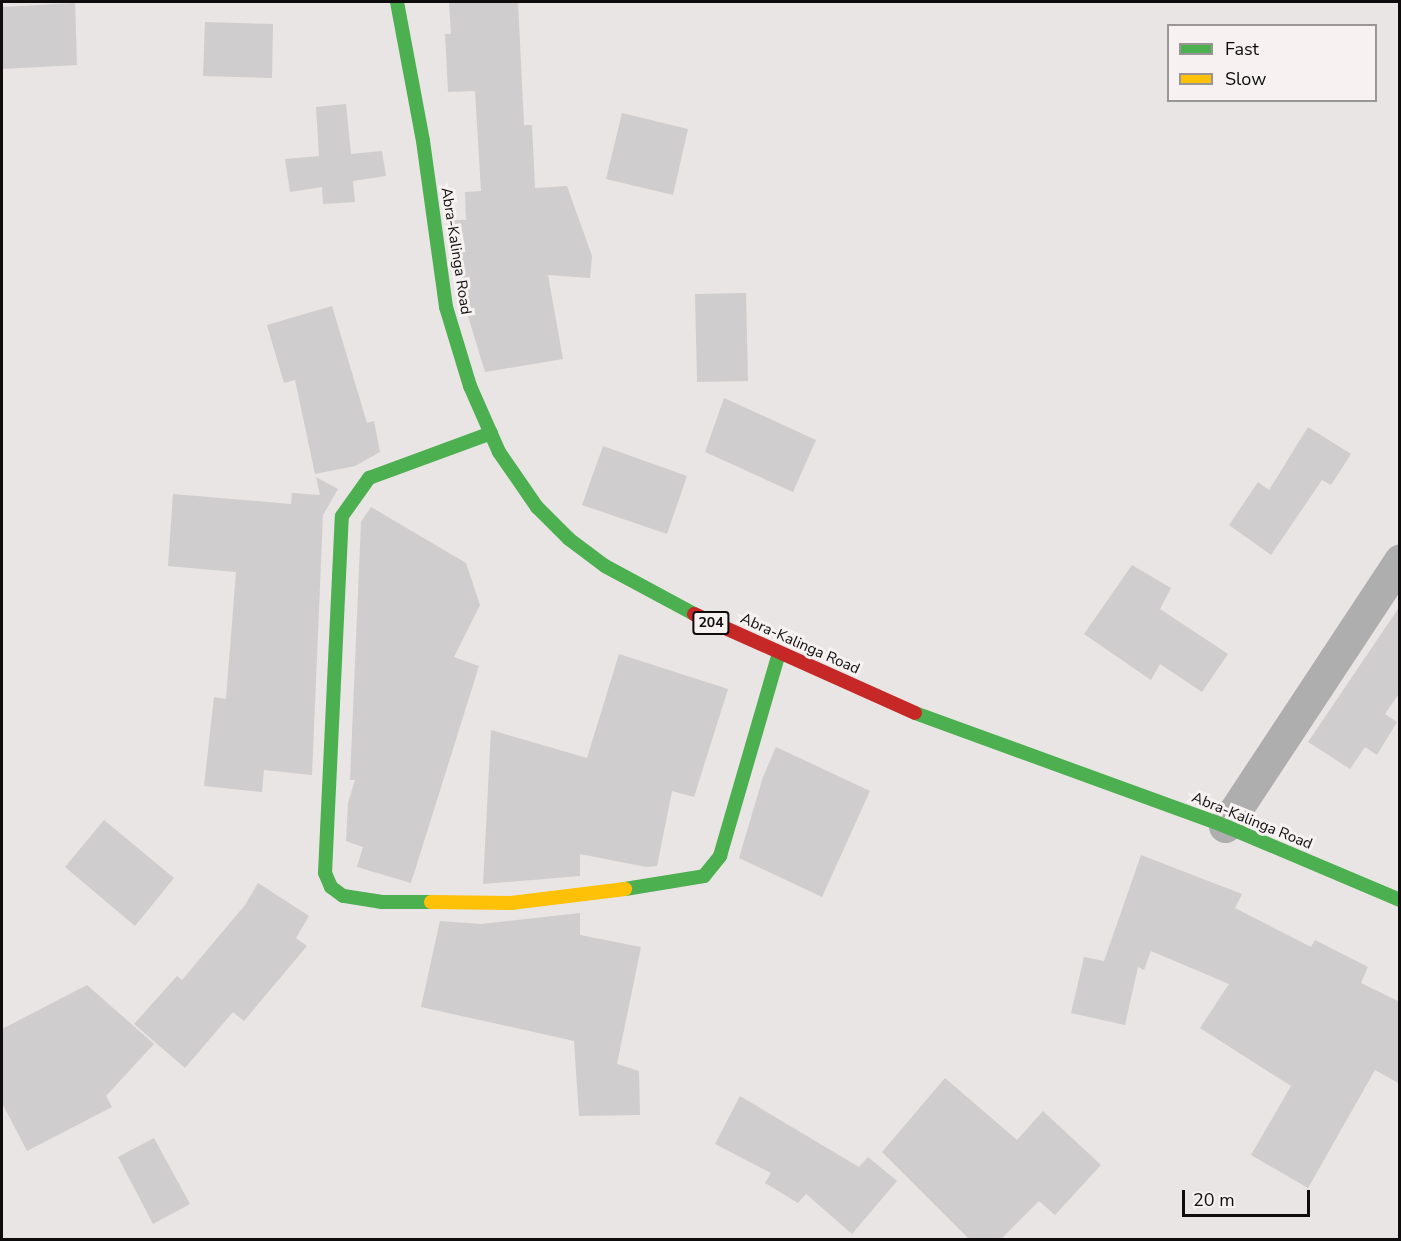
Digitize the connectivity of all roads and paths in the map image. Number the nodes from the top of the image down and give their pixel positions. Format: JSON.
{"nodes":[{"id":1,"x":397,"y":2,"type":"edge"},
{"id":2,"x":491,"y":433,"type":"junction"},
{"id":3,"x":1400,"y":561,"type":"edge"},
{"id":4,"x":779,"y":653,"type":"junction"},
{"id":5,"x":1225,"y":826,"type":"junction"},
{"id":6,"x":1400,"y":900,"type":"edge"}],
"edges":[{"from":1,"to":2,"type":"main road","name":"Abra-Kalinga Road","number":"204"},
{"from":2,"to":4,"type":"main road","name":"Abra-Kalinga Road","number":"204"},
{"from":2,"to":4,"type":"main road"},
{"from":3,"to":5,"type":"street"},
{"from":4,"to":5,"type":"main road","name":"Abra-Kalinga Road","number":"204"},
{"from":5,"to":6,"type":"main road","name":"Abra-Kalinga Road","number":"204"}]}
